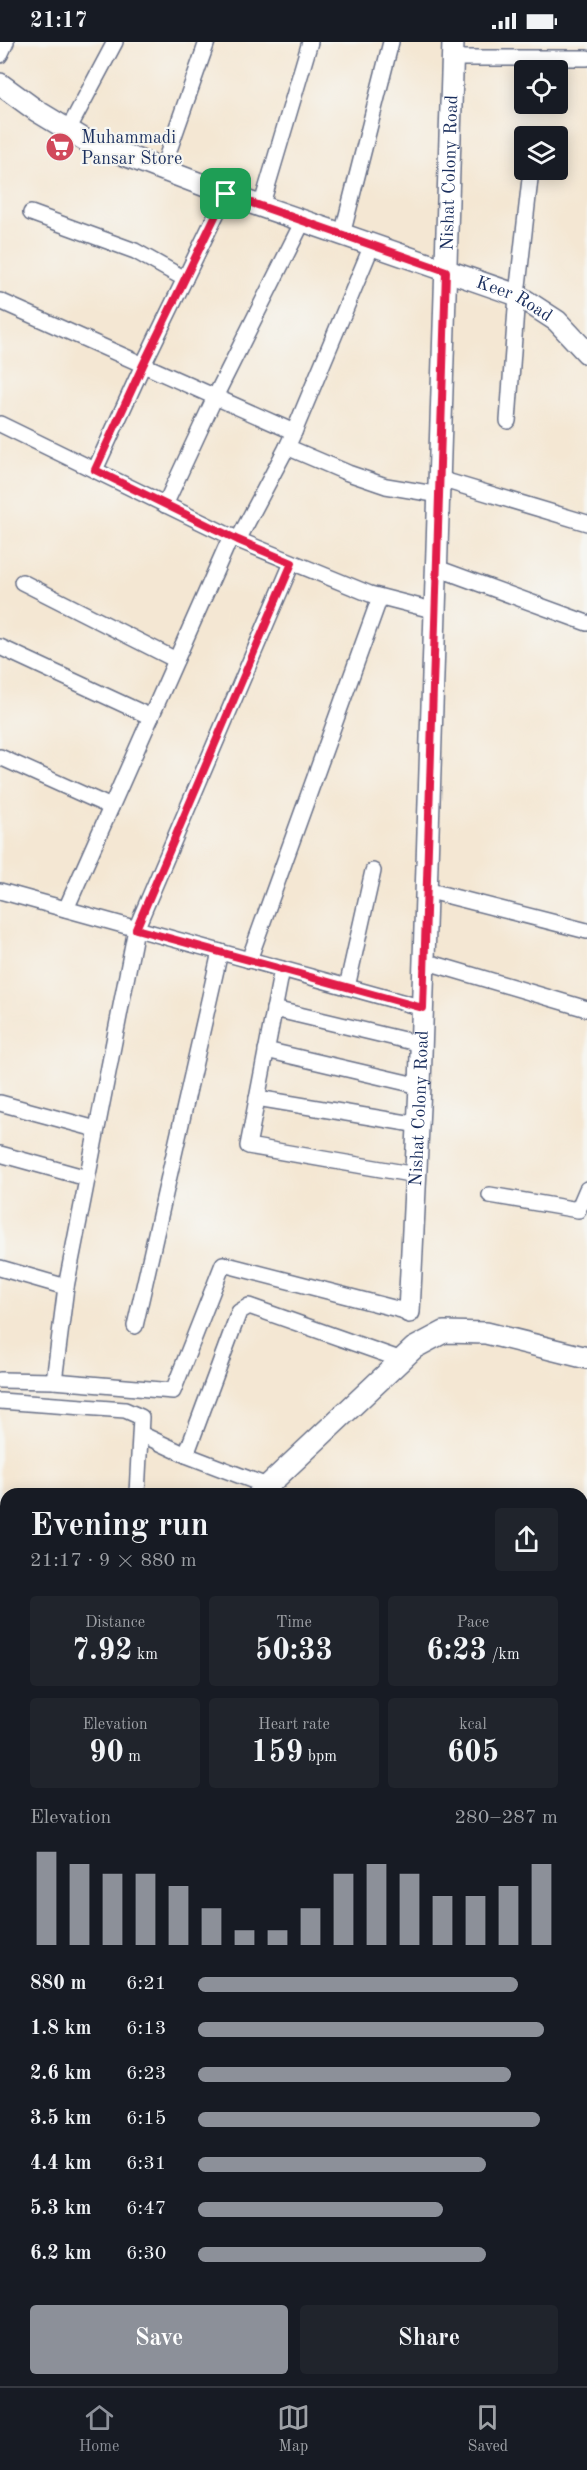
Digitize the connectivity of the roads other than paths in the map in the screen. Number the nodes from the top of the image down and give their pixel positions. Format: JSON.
{"nodes":[{"id":1,"x":6,"y":42,"type":"edge"},
{"id":2,"x":115,"y":42,"type":"edge"},
{"id":3,"x":207,"y":42,"type":"edge"},
{"id":4,"x":309,"y":42,"type":"edge"},
{"id":5,"x":392,"y":42,"type":"edge"},
{"id":6,"x":453,"y":50,"type":"edge"},
{"id":7,"x":0,"y":55,"type":"edge"},
{"id":8,"x":587,"y":58,"type":"edge"},
{"id":9,"x":0,"y":84,"type":"edge"},
{"id":10,"x":68,"y":130,"type":"junction"},
{"id":11,"x":162,"y":170,"type":"junction"},
{"id":12,"x":530,"y":180,"type":"edge"},
{"id":13,"x":226,"y":194,"type":"junction"},
{"id":14,"x":261,"y":207,"type":"junction"},
{"id":15,"x":31,"y":213,"type":"dead end"},
{"id":16,"x":303,"y":221,"type":"junction"},
{"id":17,"x":342,"y":235,"type":"junction"},
{"id":18,"x":372,"y":245,"type":"junction"},
{"id":19,"x":446,"y":271,"type":"junction"},
{"id":20,"x":185,"y":279,"type":"junction"},
{"id":21,"x":517,"y":295,"type":"junction"},
{"id":22,"x":0,"y":301,"type":"edge"},
{"id":23,"x":587,"y":353,"type":"edge"},
{"id":24,"x":143,"y":365,"type":"junction"},
{"id":25,"x":215,"y":397,"type":"junction"},
{"id":26,"x":508,"y":420,"type":"dead end"},
{"id":27,"x":0,"y":423,"type":"edge"},
{"id":28,"x":294,"y":432,"type":"junction"},
{"id":29,"x":287,"y":447,"type":"junction"},
{"id":30,"x":95,"y":470,"type":"junction"},
{"id":31,"x":440,"y":487,"type":"junction"},
{"id":32,"x":165,"y":504,"type":"junction"},
{"id":33,"x":587,"y":523,"type":"edge"},
{"id":34,"x":234,"y":538,"type":"junction"},
{"id":35,"x":292,"y":563,"type":"junction"},
{"id":36,"x":437,"y":568,"type":"junction"},
{"id":37,"x":22,"y":582,"type":"dead end"},
{"id":38,"x":380,"y":597,"type":"junction"},
{"id":39,"x":436,"y":610,"type":"junction"},
{"id":40,"x":587,"y":623,"type":"edge"},
{"id":41,"x":0,"y":646,"type":"edge"},
{"id":42,"x":176,"y":660,"type":"junction"},
{"id":43,"x":151,"y":717,"type":"junction"},
{"id":44,"x":0,"y":757,"type":"edge"},
{"id":45,"x":111,"y":807,"type":"junction"},
{"id":46,"x":373,"y":871,"type":"dead end"},
{"id":47,"x":426,"y":890,"type":"junction"},
{"id":48,"x":0,"y":891,"type":"edge"},
{"id":49,"x":66,"y":909,"type":"junction"},
{"id":50,"x":136,"y":929,"type":"junction"},
{"id":51,"x":587,"y":931,"type":"edge"},
{"id":52,"x":220,"y":952,"type":"junction"},
{"id":53,"x":249,"y":960,"type":"junction"},
{"id":54,"x":424,"y":961,"type":"junction"},
{"id":55,"x":282,"y":969,"type":"junction"},
{"id":56,"x":348,"y":987,"type":"junction"},
{"id":57,"x":423,"y":1008,"type":"junction"},
{"id":58,"x":274,"y":1009,"type":"junction"},
{"id":59,"x":587,"y":1009,"type":"edge"},
{"id":60,"x":421,"y":1044,"type":"junction"},
{"id":61,"x":266,"y":1050,"type":"junction"},
{"id":62,"x":420,"y":1086,"type":"junction"},
{"id":63,"x":257,"y":1098,"type":"junction"},
{"id":64,"x":0,"y":1103,"type":"edge"},
{"id":65,"x":418,"y":1125,"type":"junction"},
{"id":66,"x":96,"y":1129,"type":"junction"},
{"id":67,"x":0,"y":1154,"type":"edge"},
{"id":68,"x":416,"y":1175,"type":"junction"},
{"id":69,"x":87,"y":1178,"type":"junction"},
{"id":70,"x":587,"y":1189,"type":"edge"},
{"id":71,"x":490,"y":1195,"type":"dead end"},
{"id":72,"x":0,"y":1268,"type":"edge"},
{"id":73,"x":66,"y":1287,"type":"junction"},
{"id":74,"x":409,"y":1312,"type":"joint"},
{"id":75,"x":135,"y":1326,"type":"dead end"},
{"id":76,"x":408,"y":1354,"type":"junction"},
{"id":77,"x":587,"y":1358,"type":"edge"},
{"id":78,"x":0,"y":1380,"type":"edge"},
{"id":79,"x":54,"y":1381,"type":"junction"},
{"id":80,"x":0,"y":1401,"type":"edge"},
{"id":81,"x":141,"y":1434,"type":"junction"},
{"id":82,"x":186,"y":1455,"type":"junction"},
{"id":83,"x":137,"y":1488,"type":"edge"},
{"id":84,"x":259,"y":1488,"type":"edge"},
{"id":85,"x":265,"y":1488,"type":"edge"}],
"edges":[{"from":1,"to":7,"type":"street"},
{"from":2,"to":10,"type":"street"},
{"from":3,"to":11,"type":"street"},
{"from":4,"to":14,"type":"street"},
{"from":5,"to":17,"type":"street"},
{"from":6,"to":8,"type":"street"},
{"from":6,"to":19,"type":"street","name":"Nishat Colony Road"},
{"from":9,"to":10,"type":"street","name":"Keer Road"},
{"from":10,"to":11,"type":"street","name":"Keer Road"},
{"from":11,"to":13,"type":"street","name":"Keer Road"},
{"from":12,"to":21,"type":"street"},
{"from":13,"to":14,"type":"street","name":"Keer Road"},
{"from":13,"to":20,"type":"street"},
{"from":14,"to":16,"type":"street","name":"Keer Road"},
{"from":15,"to":20,"type":"street"},
{"from":16,"to":17,"type":"street","name":"Keer Road"},
{"from":16,"to":25,"type":"street"},
{"from":17,"to":18,"type":"street","name":"Keer Road"},
{"from":18,"to":19,"type":"street","name":"Keer Road"},
{"from":18,"to":28,"type":"street"},
{"from":19,"to":21,"type":"street","name":"Keer Road"},
{"from":19,"to":31,"type":"street","name":"Nishat Colony Road"},
{"from":20,"to":24,"type":"street"},
{"from":21,"to":23,"type":"street","name":"Keer Road"},
{"from":21,"to":26,"type":"street"},
{"from":22,"to":24,"type":"street"},
{"from":24,"to":25,"type":"street"},
{"from":24,"to":30,"type":"street"},
{"from":25,"to":28,"type":"street"},
{"from":25,"to":32,"type":"street"},
{"from":27,"to":30,"type":"street"},
{"from":28,"to":29,"type":"street"},
{"from":29,"to":31,"type":"street"},
{"from":29,"to":34,"type":"street"},
{"from":30,"to":32,"type":"street"},
{"from":31,"to":33,"type":"street"},
{"from":31,"to":36,"type":"street","name":"Nishat Colony Road"},
{"from":32,"to":34,"type":"street"},
{"from":34,"to":35,"type":"street"},
{"from":34,"to":42,"type":"street"},
{"from":35,"to":38,"type":"street"},
{"from":35,"to":50,"type":"street"},
{"from":36,"to":39,"type":"street","name":"Nishat Colony Road"},
{"from":36,"to":40,"type":"street"},
{"from":37,"to":42,"type":"street"},
{"from":38,"to":39,"type":"street"},
{"from":38,"to":53,"type":"street"},
{"from":39,"to":47,"type":"street","name":"Nishat Colony Road"},
{"from":41,"to":43,"type":"street"},
{"from":42,"to":43,"type":"street"},
{"from":43,"to":45,"type":"street"},
{"from":44,"to":45,"type":"street"},
{"from":45,"to":49,"type":"street"},
{"from":46,"to":56,"type":"street"},
{"from":47,"to":51,"type":"street"},
{"from":47,"to":54,"type":"street","name":"Nishat Colony Road"},
{"from":48,"to":49,"type":"street"},
{"from":49,"to":50,"type":"street"},
{"from":50,"to":52,"type":"street"},
{"from":50,"to":66,"type":"street"},
{"from":52,"to":53,"type":"street"},
{"from":52,"to":75,"type":"street"},
{"from":53,"to":55,"type":"street"},
{"from":54,"to":57,"type":"street","name":"Nishat Colony Road"},
{"from":54,"to":59,"type":"street"},
{"from":55,"to":56,"type":"street"},
{"from":55,"to":58,"type":"street"},
{"from":56,"to":57,"type":"street"},
{"from":57,"to":60,"type":"street","name":"Nishat Colony Road"},
{"from":58,"to":60,"type":"street"},
{"from":58,"to":61,"type":"street"},
{"from":60,"to":62,"type":"street","name":"Nishat Colony Road"},
{"from":61,"to":62,"type":"street"},
{"from":61,"to":63,"type":"street"},
{"from":62,"to":65,"type":"street","name":"Nishat Colony Road"},
{"from":63,"to":65,"type":"street"},
{"from":63,"to":68,"type":"street"},
{"from":64,"to":66,"type":"street"},
{"from":65,"to":68,"type":"street","name":"Nishat Colony Road"},
{"from":66,"to":69,"type":"street"},
{"from":67,"to":69,"type":"street"},
{"from":68,"to":74,"type":"street","name":"Nishat Colony Road"},
{"from":69,"to":73,"type":"street"},
{"from":70,"to":71,"type":"street"},
{"from":72,"to":73,"type":"street"},
{"from":73,"to":79,"type":"street"},
{"from":74,"to":79,"type":"street"},
{"from":76,"to":77,"type":"street"},
{"from":76,"to":82,"type":"street"},
{"from":76,"to":85,"type":"street"},
{"from":78,"to":79,"type":"street"},
{"from":80,"to":81,"type":"street"},
{"from":81,"to":82,"type":"street"},
{"from":81,"to":83,"type":"street"},
{"from":82,"to":84,"type":"street"}]}
